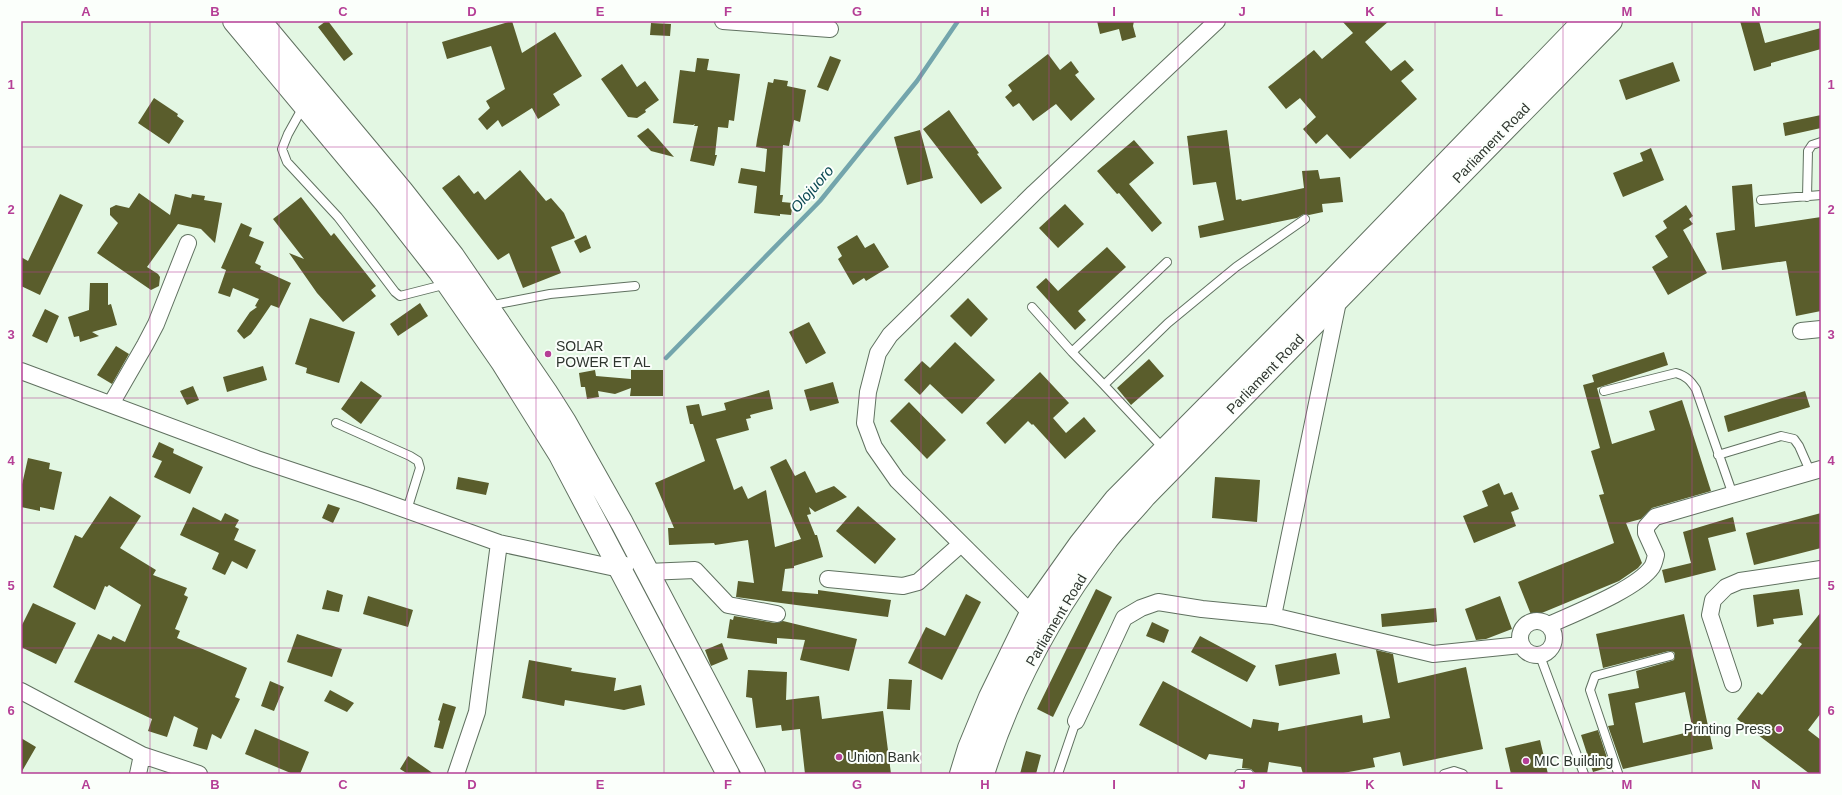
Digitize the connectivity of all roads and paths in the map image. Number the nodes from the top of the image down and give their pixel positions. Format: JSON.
{"nodes":[{"id":1,"x":234,"y":21,"type":"edge"},
{"id":2,"x":263,"y":21,"type":"edge"},
{"id":3,"x":723,"y":21,"type":"edge"},
{"id":4,"x":1217,"y":21,"type":"edge"},
{"id":5,"x":1584,"y":21,"type":"edge"},
{"id":6,"x":1611,"y":21,"type":"edge"},
{"id":7,"x":830,"y":29,"type":"dead end"},
{"id":8,"x":305,"y":104,"type":"junction"},
{"id":9,"x":1821,"y":142,"type":"edge"},
{"id":10,"x":1821,"y":195,"type":"edge"},
{"id":11,"x":1806,"y":197,"type":"junction"},
{"id":12,"x":1761,"y":200,"type":"dead end"},
{"id":13,"x":1304,"y":219,"type":"dead end"},
{"id":14,"x":188,"y":243,"type":"dead end"},
{"id":15,"x":1167,"y":262,"type":"dead end"},
{"id":16,"x":448,"y":284,"type":"junction"},
{"id":17,"x":635,"y":286,"type":"dead end"},
{"id":18,"x":1336,"y":289,"type":"junction"},
{"id":19,"x":487,"y":306,"type":"junction"},
{"id":20,"x":1032,"y":307,"type":"dead end"},
{"id":21,"x":1821,"y":329,"type":"edge"},
{"id":22,"x":1801,"y":331,"type":"dead end"},
{"id":23,"x":1072,"y":352,"type":"junction"},
{"id":24,"x":21,"y":371,"type":"edge"},
{"id":25,"x":1104,"y":385,"type":"junction"},
{"id":26,"x":1604,"y":392,"type":"dead end"},
{"id":27,"x":111,"y":404,"type":"junction"},
{"id":28,"x":336,"y":423,"type":"dead end"},
{"id":29,"x":1165,"y":450,"type":"junction"},
{"id":30,"x":1718,"y":455,"type":"junction"},
{"id":31,"x":1816,"y":470,"type":"edge"},
{"id":32,"x":1733,"y":495,"type":"junction"},
{"id":33,"x":407,"y":510,"type":"junction"},
{"id":34,"x":499,"y":543,"type":"junction"},
{"id":35,"x":961,"y":544,"type":"junction"},
{"id":36,"x":643,"y":565,"type":"junction"},
{"id":37,"x":1821,"y":568,"type":"edge"},
{"id":38,"x":620,"y":569,"type":"junction"},
{"id":39,"x":828,"y":579,"type":"dead end"},
{"id":40,"x":1031,"y":613,"type":"junction"},
{"id":41,"x":777,"y":614,"type":"dead end"},
{"id":42,"x":1273,"y":616,"type":"junction"},
{"id":43,"x":1549,"y":625,"type":"junction"},
{"id":44,"x":1521,"y":645,"type":"junction"},
{"id":45,"x":1540,"y":656,"type":"junction"},
{"id":46,"x":1670,"y":656,"type":"dead end"},
{"id":47,"x":1733,"y":684,"type":"dead end"},
{"id":48,"x":21,"y":691,"type":"edge"},
{"id":49,"x":1076,"y":721,"type":"joint"},
{"id":50,"x":142,"y":755,"type":"junction"},
{"id":51,"x":138,"y":774,"type":"edge"},
{"id":52,"x":199,"y":774,"type":"edge"},
{"id":53,"x":456,"y":774,"type":"edge"},
{"id":54,"x":728,"y":774,"type":"edge"},
{"id":55,"x":754,"y":774,"type":"edge"},
{"id":56,"x":961,"y":774,"type":"edge"},
{"id":57,"x":983,"y":774,"type":"edge"},
{"id":58,"x":1058,"y":774,"type":"edge"},
{"id":59,"x":1240,"y":774,"type":"edge"},
{"id":60,"x":1249,"y":774,"type":"edge"},
{"id":61,"x":1444,"y":774,"type":"edge"},
{"id":62,"x":1463,"y":774,"type":"edge"},
{"id":63,"x":1584,"y":774,"type":"edge"},
{"id":64,"x":1620,"y":774,"type":"edge"}],
"edges":[{"from":1,"to":8,"type":"main road"},
{"from":2,"to":19,"type":"main road"},
{"from":3,"to":7,"type":"street"},
{"from":4,"to":35,"type":"street"},
{"from":5,"to":18,"type":"main road","name":"Parliament Road"},
{"from":6,"to":18,"type":"main road","name":"Parliament Road"},
{"from":8,"to":16,"type":"main road"},
{"from":8,"to":16,"type":"lane"},
{"from":9,"to":11,"type":"lane"},
{"from":10,"to":11,"type":"lane"},
{"from":11,"to":12,"type":"lane"},
{"from":13,"to":25,"type":"lane"},
{"from":14,"to":27,"type":"street"},
{"from":15,"to":23,"type":"lane"},
{"from":16,"to":38,"type":"main road"},
{"from":17,"to":19,"type":"lane"},
{"from":18,"to":29,"type":"main road","name":"Parliament Road"},
{"from":18,"to":42,"type":"street"},
{"from":18,"to":57,"type":"main road","name":"Parliament Road"},
{"from":19,"to":36,"type":"main road"},
{"from":20,"to":23,"type":"lane"},
{"from":21,"to":22,"type":"street"},
{"from":23,"to":25,"type":"lane"},
{"from":24,"to":27,"type":"street"},
{"from":25,"to":29,"type":"lane"},
{"from":26,"to":30,"type":"lane"},
{"from":27,"to":33,"type":"street"},
{"from":28,"to":33,"type":"lane"},
{"from":29,"to":40,"type":"main road","name":"Parliament Road"},
{"from":30,"to":31,"type":"lane"},
{"from":30,"to":32,"type":"lane"},
{"from":31,"to":32,"type":"street"},
{"from":32,"to":43,"type":"street"},
{"from":33,"to":34,"type":"street"},
{"from":34,"to":38,"type":"street"},
{"from":34,"to":53,"type":"street"},
{"from":35,"to":39,"type":"street"},
{"from":35,"to":40,"type":"street"},
{"from":36,"to":38,"type":"street"},
{"from":36,"to":41,"type":"street"},
{"from":36,"to":55,"type":"main road"},
{"from":37,"to":47,"type":"street"},
{"from":38,"to":54,"type":"main road"},
{"from":40,"to":56,"type":"main road","name":"Parliament Road"},
{"from":42,"to":44,"type":"street"},
{"from":42,"to":49,"type":"street"},
{"from":43,"to":44,"type":"street"},
{"from":43,"to":45,"type":"street"},
{"from":44,"to":45,"type":"street"},
{"from":45,"to":63,"type":"lane"},
{"from":46,"to":64,"type":"lane"},
{"from":48,"to":50,"type":"street"},
{"from":49,"to":58,"type":"lane"},
{"from":50,"to":51,"type":"street"},
{"from":50,"to":52,"type":"street"},
{"from":59,"to":60,"type":"lane"},
{"from":61,"to":62,"type":"lane"}]}
